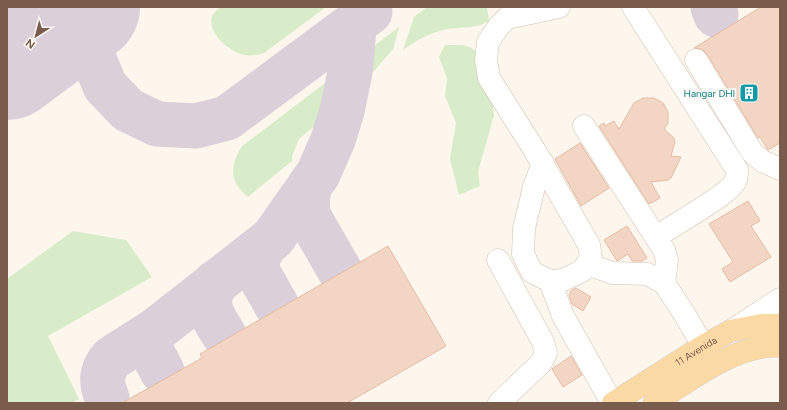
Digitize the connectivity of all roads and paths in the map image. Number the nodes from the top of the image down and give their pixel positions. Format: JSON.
{"nodes":[{"id":1,"x":559,"y":7,"type":"edge"},
{"id":2,"x":633,"y":7,"type":"edge"},
{"id":3,"x":696,"y":60,"type":"dead end"},
{"id":4,"x":584,"y":126,"type":"dead end"},
{"id":5,"x":542,"y":163,"type":"junction"},
{"id":6,"x":778,"y":166,"type":"edge"},
{"id":7,"x":656,"y":237,"type":"junction"},
{"id":8,"x":498,"y":260,"type":"dead end"},
{"id":9,"x":587,"y":264,"type":"junction"},
{"id":10,"x":550,"y":281,"type":"junction"},
{"id":11,"x":664,"y":283,"type":"junction"},
{"id":12,"x":780,"y":299,"type":"edge"},
{"id":13,"x":780,"y":324,"type":"edge"},
{"id":14,"x":730,"y":331,"type":"junction"},
{"id":15,"x":703,"y":346,"type":"junction"},
{"id":16,"x":780,"y":346,"type":"edge"},
{"id":17,"x":498,"y":403,"type":"edge"},
{"id":18,"x":612,"y":403,"type":"edge"},
{"id":19,"x":654,"y":403,"type":"edge"}],
"edges":[{"from":1,"to":5,"type":"lane"},
{"from":2,"to":7,"type":"lane"},
{"from":3,"to":6,"type":"lane"},
{"from":4,"to":7,"type":"lane"},
{"from":5,"to":9,"type":"lane"},
{"from":5,"to":10,"type":"lane"},
{"from":7,"to":11,"type":"lane"},
{"from":8,"to":17,"type":"lane"},
{"from":9,"to":10,"type":"lane"},
{"from":9,"to":11,"type":"lane"},
{"from":10,"to":18,"type":"lane"},
{"from":11,"to":15,"type":"lane"},
{"from":12,"to":14,"type":"lane","name":"11 Avenida"},
{"from":13,"to":14,"type":"main road"},
{"from":14,"to":15,"type":"main road","name":"11 Avenida"},
{"from":15,"to":18,"type":"main road","name":"11 Avenida"},
{"from":16,"to":19,"type":"main road"}]}
